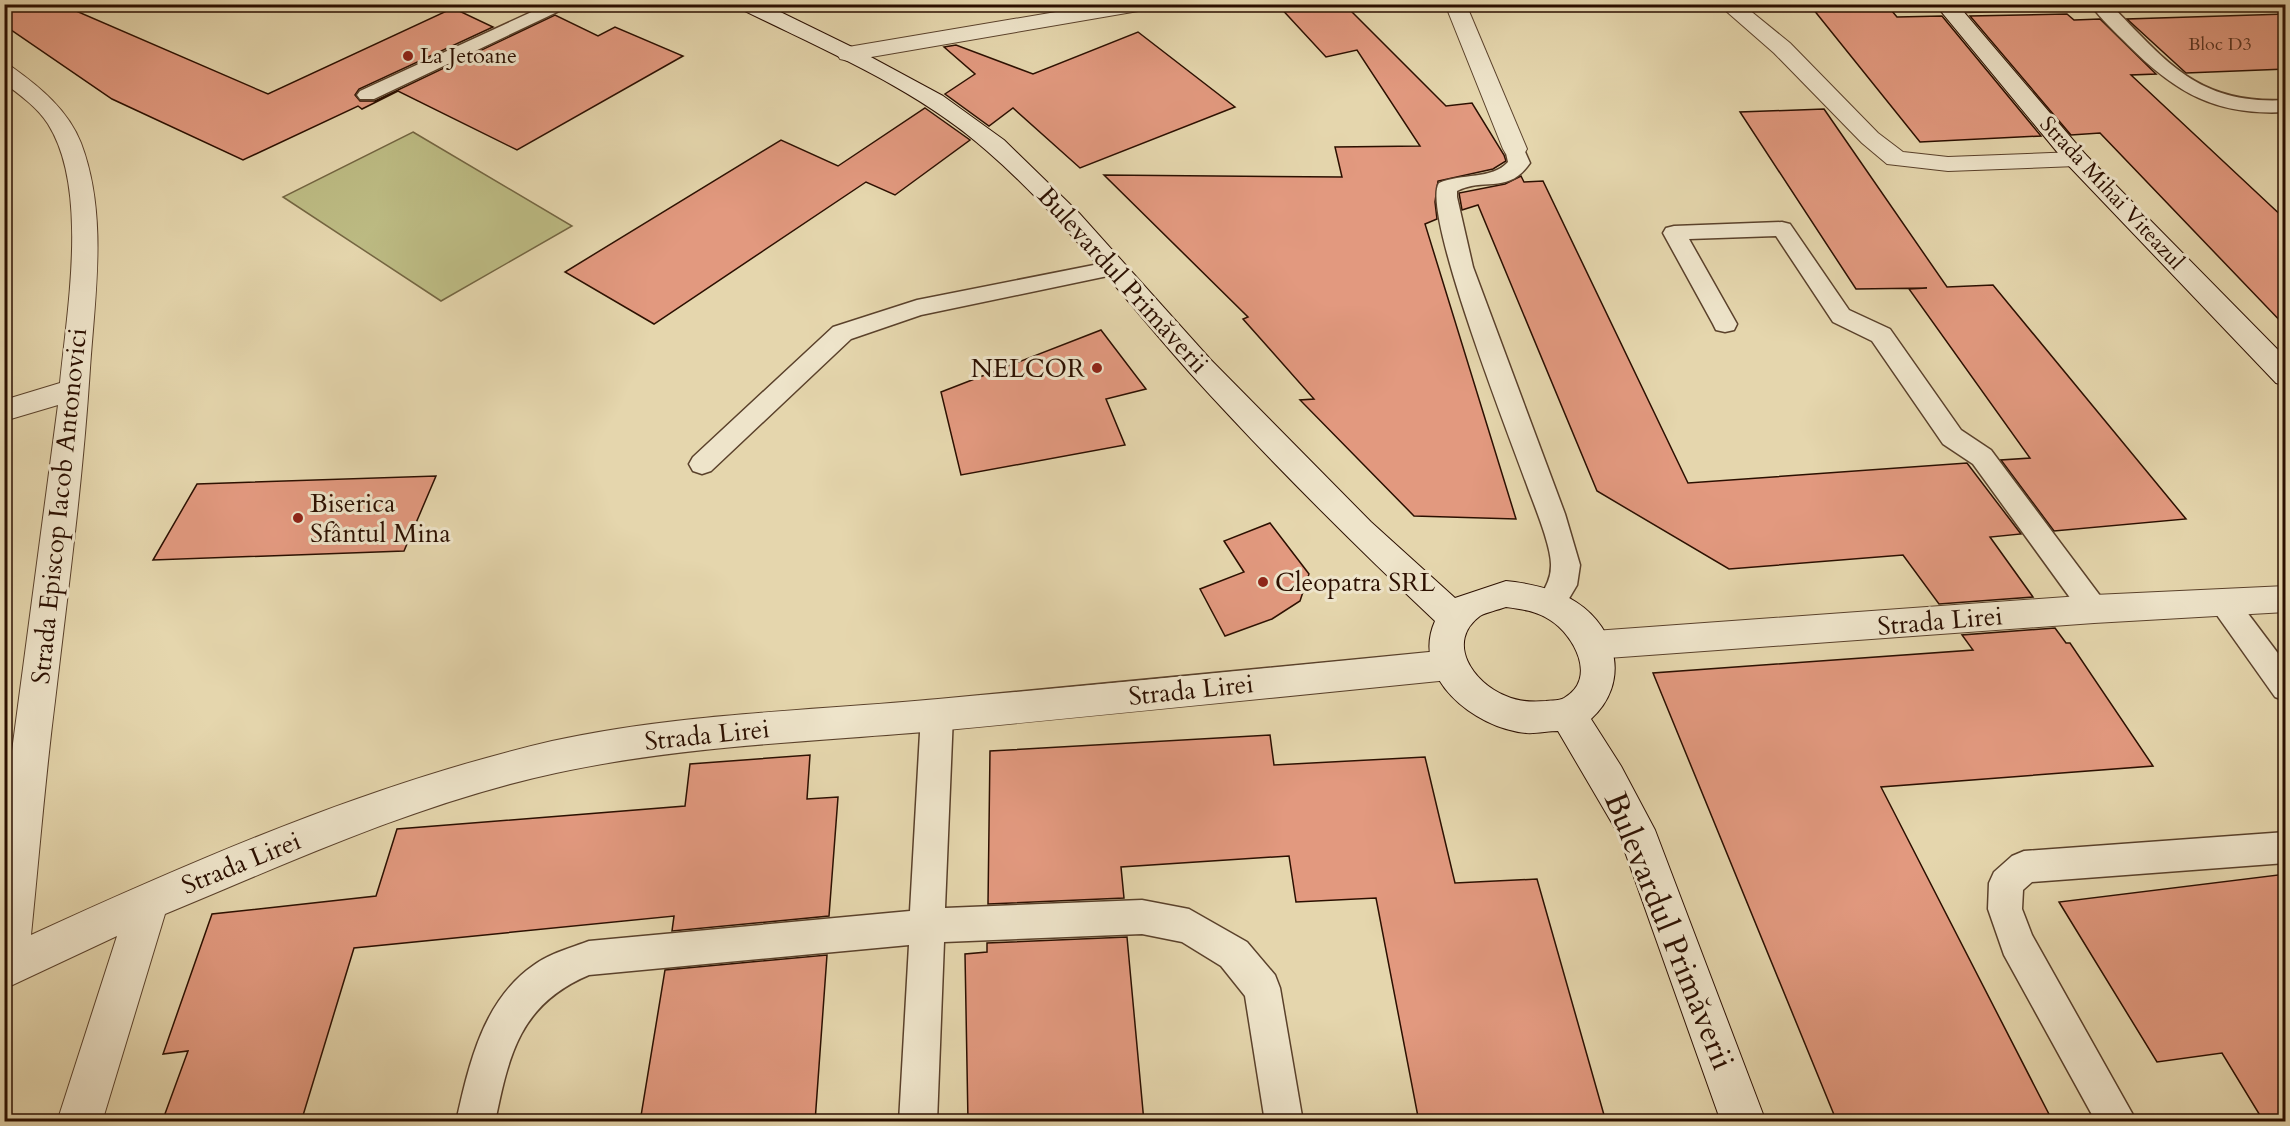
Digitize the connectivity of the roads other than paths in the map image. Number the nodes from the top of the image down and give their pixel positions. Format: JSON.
{"nodes":[{"id":1,"x":565,"y":4,"type":"edge"},
{"id":2,"x":1144,"y":4,"type":"edge"},
{"id":3,"x":1455,"y":4,"type":"edge"},
{"id":4,"x":1728,"y":4,"type":"edge"},
{"id":5,"x":2029,"y":4,"type":"edge"},
{"id":6,"x":2099,"y":4,"type":"edge"},
{"id":7,"x":1946,"y":6,"type":"edge"},
{"id":8,"x":759,"y":8,"type":"edge"},
{"id":9,"x":848,"y":54,"type":"junction"},
{"id":10,"x":4,"y":72,"type":"edge"},
{"id":11,"x":368,"y":95,"type":"dead end"},
{"id":12,"x":2286,"y":106,"type":"edge"},
{"id":13,"x":1515,"y":149,"type":"joint"},
{"id":14,"x":2076,"y":159,"type":"junction"},
{"id":15,"x":1114,"y":268,"type":"junction"},
{"id":16,"x":1725,"y":324,"type":"dead end"},
{"id":17,"x":2286,"y":376,"type":"edge"},
{"id":18,"x":75,"y":388,"type":"junction"},
{"id":19,"x":4,"y":411,"type":"edge"},
{"id":20,"x":702,"y":464,"type":"dead end"},
{"id":21,"x":2286,"y":599,"type":"edge"},
{"id":22,"x":2224,"y":603,"type":"junction"},
{"id":23,"x":1551,"y":604,"type":"junction"},
{"id":24,"x":2094,"y":609,"type":"junction"},
{"id":25,"x":1454,"y":618,"type":"junction"},
{"id":26,"x":1594,"y":645,"type":"junction"},
{"id":27,"x":1449,"y":665,"type":"junction"},
{"id":28,"x":2286,"y":688,"type":"edge"},
{"id":29,"x":1567,"y":713,"type":"junction"},
{"id":30,"x":937,"y":715,"type":"junction"},
{"id":31,"x":2286,"y":847,"type":"edge"},
{"id":32,"x":149,"y":901,"type":"junction"},
{"id":33,"x":927,"y":926,"type":"junction"},
{"id":34,"x":6,"y":968,"type":"edge"},
{"id":35,"x":79,"y":1122,"type":"edge"},
{"id":36,"x":475,"y":1122,"type":"edge"},
{"id":37,"x":918,"y":1122,"type":"edge"},
{"id":38,"x":1284,"y":1122,"type":"edge"},
{"id":39,"x":1744,"y":1122,"type":"edge"},
{"id":40,"x":2118,"y":1122,"type":"edge"}],
"edges":[{"from":1,"to":11,"type":"lane"},
{"from":2,"to":9,"type":"street"},
{"from":3,"to":13,"type":"street"},
{"from":4,"to":14,"type":"street"},
{"from":5,"to":7,"type":"street"},
{"from":6,"to":12,"type":"lane"},
{"from":7,"to":14,"type":"street","name":"Strada Mihai Viteazul"},
{"from":8,"to":9,"type":"street","name":"Bulevardul Primăverii"},
{"from":9,"to":15,"type":"street","name":"Bulevardul Primăverii"},
{"from":10,"to":18,"type":"street","name":"Strada Episcop Iacob Antonovici"},
{"from":13,"to":23,"type":"lane"},
{"from":14,"to":17,"type":"street","name":"Strada Mihai Viteazul"},
{"from":15,"to":20,"type":"lane"},
{"from":15,"to":25,"type":"street","name":"Bulevardul Primăverii"},
{"from":16,"to":24,"type":"lane"},
{"from":18,"to":19,"type":"street"},
{"from":18,"to":34,"type":"street","name":"Strada Episcop Iacob Antonovici"},
{"from":21,"to":22,"type":"street","name":"Strada Lirei"},
{"from":22,"to":24,"type":"street","name":"Strada Lirei"},
{"from":22,"to":28,"type":"lane"},
{"from":23,"to":25,"type":"street"},
{"from":23,"to":26,"type":"street"},
{"from":24,"to":26,"type":"street","name":"Strada Lirei"},
{"from":25,"to":27,"type":"street"},
{"from":26,"to":29,"type":"street"},
{"from":27,"to":29,"type":"street"},
{"from":27,"to":30,"type":"street","name":"Strada Lirei"},
{"from":29,"to":39,"type":"street","name":"Bulevardul Primăverii"},
{"from":30,"to":32,"type":"street","name":"Strada Lirei"},
{"from":30,"to":33,"type":"lane"},
{"from":31,"to":40,"type":"lane"},
{"from":32,"to":34,"type":"street","name":"Strada Lirei"},
{"from":32,"to":35,"type":"street"},
{"from":33,"to":36,"type":"lane"},
{"from":33,"to":37,"type":"lane"},
{"from":33,"to":38,"type":"lane"}]}
